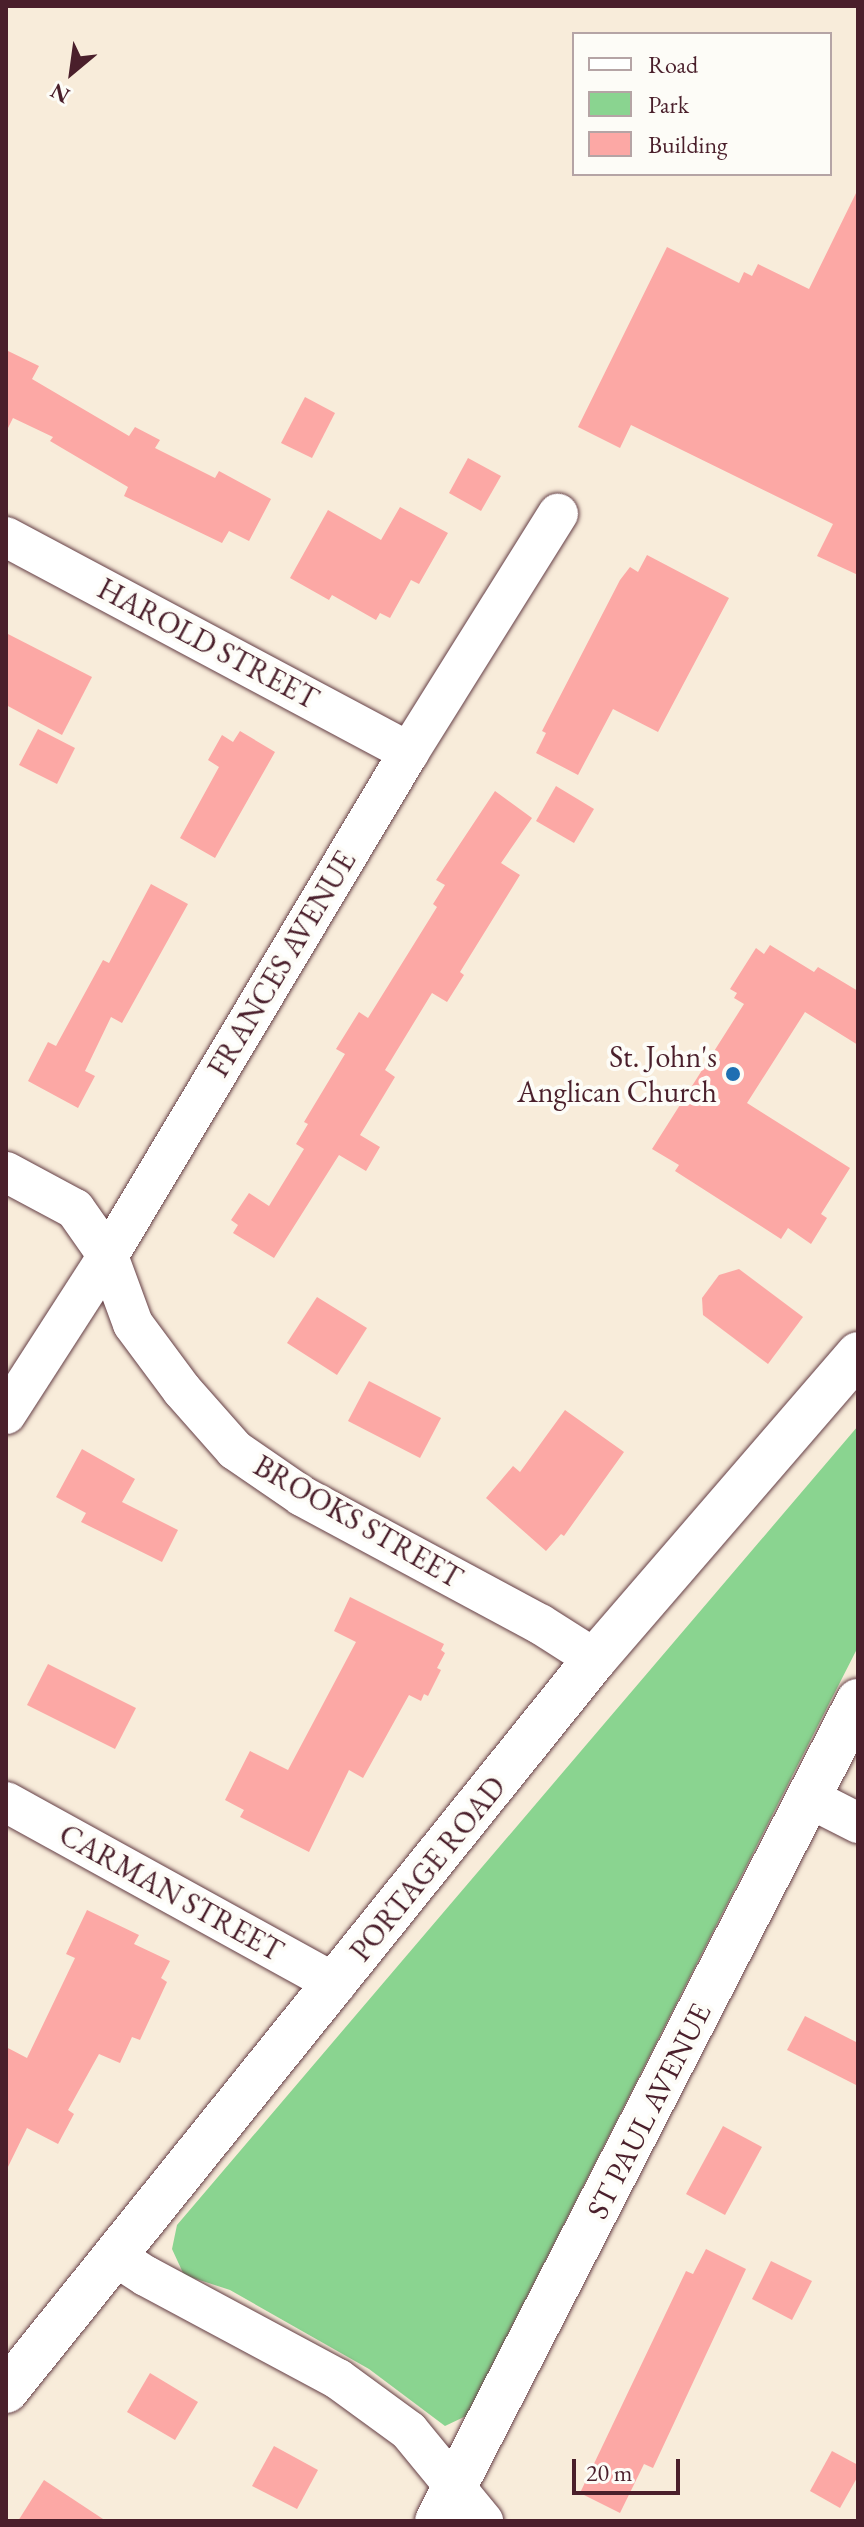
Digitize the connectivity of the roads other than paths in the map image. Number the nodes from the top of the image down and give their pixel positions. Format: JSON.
{"nodes":[{"id":1,"x":558,"y":514,"type":"dead end"},
{"id":2,"x":6,"y":537,"type":"edge"},
{"id":3,"x":409,"y":752,"type":"junction"},
{"id":4,"x":6,"y":1172,"type":"edge"},
{"id":5,"x":108,"y":1256,"type":"junction"},
{"id":6,"x":858,"y":1354,"type":"edge"},
{"id":7,"x":6,"y":1414,"type":"edge"},
{"id":8,"x":595,"y":1659,"type":"junction"},
{"id":9,"x":858,"y":1701,"type":"edge"},
{"id":10,"x":809,"y":1798,"type":"junction"},
{"id":11,"x":6,"y":1802,"type":"edge"},
{"id":12,"x":858,"y":1823,"type":"edge"},
{"id":13,"x":336,"y":1984,"type":"junction"},
{"id":14,"x":115,"y":2256,"type":"junction"},
{"id":15,"x":6,"y":2391,"type":"edge"},
{"id":16,"x":446,"y":2505,"type":"edge"},
{"id":17,"x":483,"y":2521,"type":"edge"}],
"edges":[{"from":1,"to":3,"type":"street","name":"FRANCES AVENUE"},
{"from":2,"to":3,"type":"street","name":"HAROLD STREET"},
{"from":3,"to":5,"type":"street","name":"FRANCES AVENUE"},
{"from":4,"to":5,"type":"street","name":"BROOKS STREET"},
{"from":5,"to":7,"type":"street","name":"FRANCES AVENUE"},
{"from":5,"to":8,"type":"street","name":"BROOKS STREET"},
{"from":6,"to":8,"type":"street","name":"PORTAGE ROAD"},
{"from":8,"to":13,"type":"street","name":"PORTAGE ROAD"},
{"from":9,"to":10,"type":"street","name":"ST PAUL AVENUE"},
{"from":10,"to":12,"type":"street"},
{"from":10,"to":16,"type":"street","name":"ST PAUL AVENUE"},
{"from":11,"to":13,"type":"street","name":"CARMAN STREET"},
{"from":13,"to":14,"type":"street","name":"PORTAGE ROAD"},
{"from":14,"to":15,"type":"street","name":"PORTAGE ROAD"},
{"from":14,"to":16,"type":"street"},
{"from":16,"to":17,"type":"street"}]}
